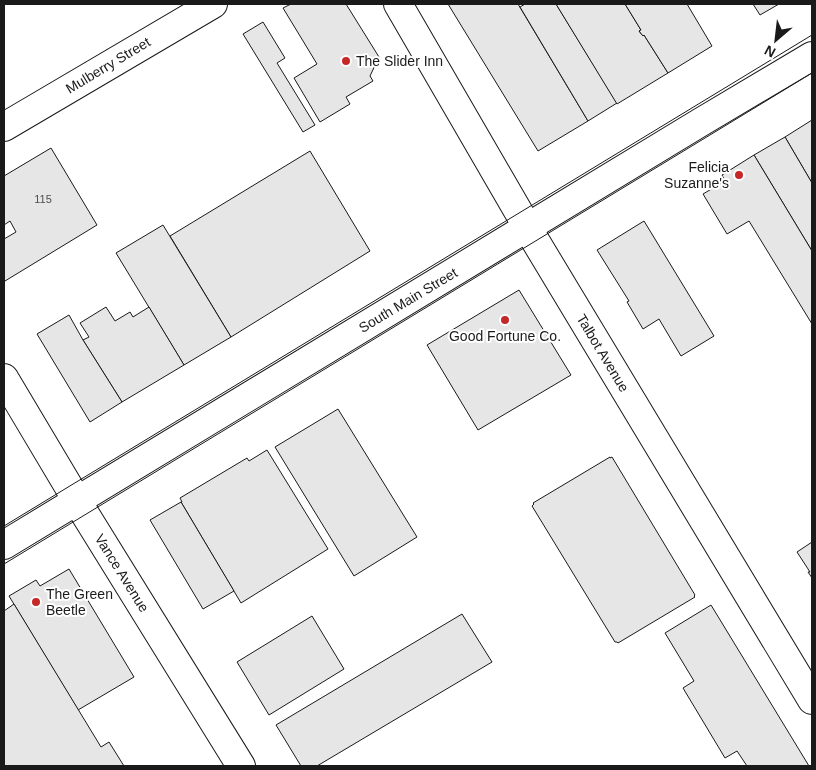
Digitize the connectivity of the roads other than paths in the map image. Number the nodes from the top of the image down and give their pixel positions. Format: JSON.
{"nodes":[{"id":1,"x":213,"y":4,"type":"edge"},
{"id":2,"x":398,"y":4,"type":"edge"},
{"id":3,"x":812,"y":56,"type":"edge"},
{"id":4,"x":4,"y":127,"type":"edge"},
{"id":5,"x":528,"y":227,"type":"junction"},
{"id":6,"x":4,"y":378,"type":"edge"},
{"id":7,"x":78,"y":500,"type":"junction"},
{"id":8,"x":4,"y":545,"type":"edge"},
{"id":9,"x":812,"y":700,"type":"edge"},
{"id":10,"x":241,"y":766,"type":"edge"}],
"edges":[{"from":1,"to":4,"type":"street","name":"Mulberry Street"},
{"from":2,"to":5,"type":"street","name":"Talbot Avenue"},
{"from":3,"to":5,"type":"street","name":"South Main Street"},
{"from":5,"to":7,"type":"street","name":"South Main Street"},
{"from":5,"to":9,"type":"street","name":"Talbot Avenue"},
{"from":6,"to":7,"type":"street","name":"Vance Avenue"},
{"from":7,"to":8,"type":"street","name":"South Main Street"},
{"from":7,"to":10,"type":"street","name":"Vance Avenue"}]}
